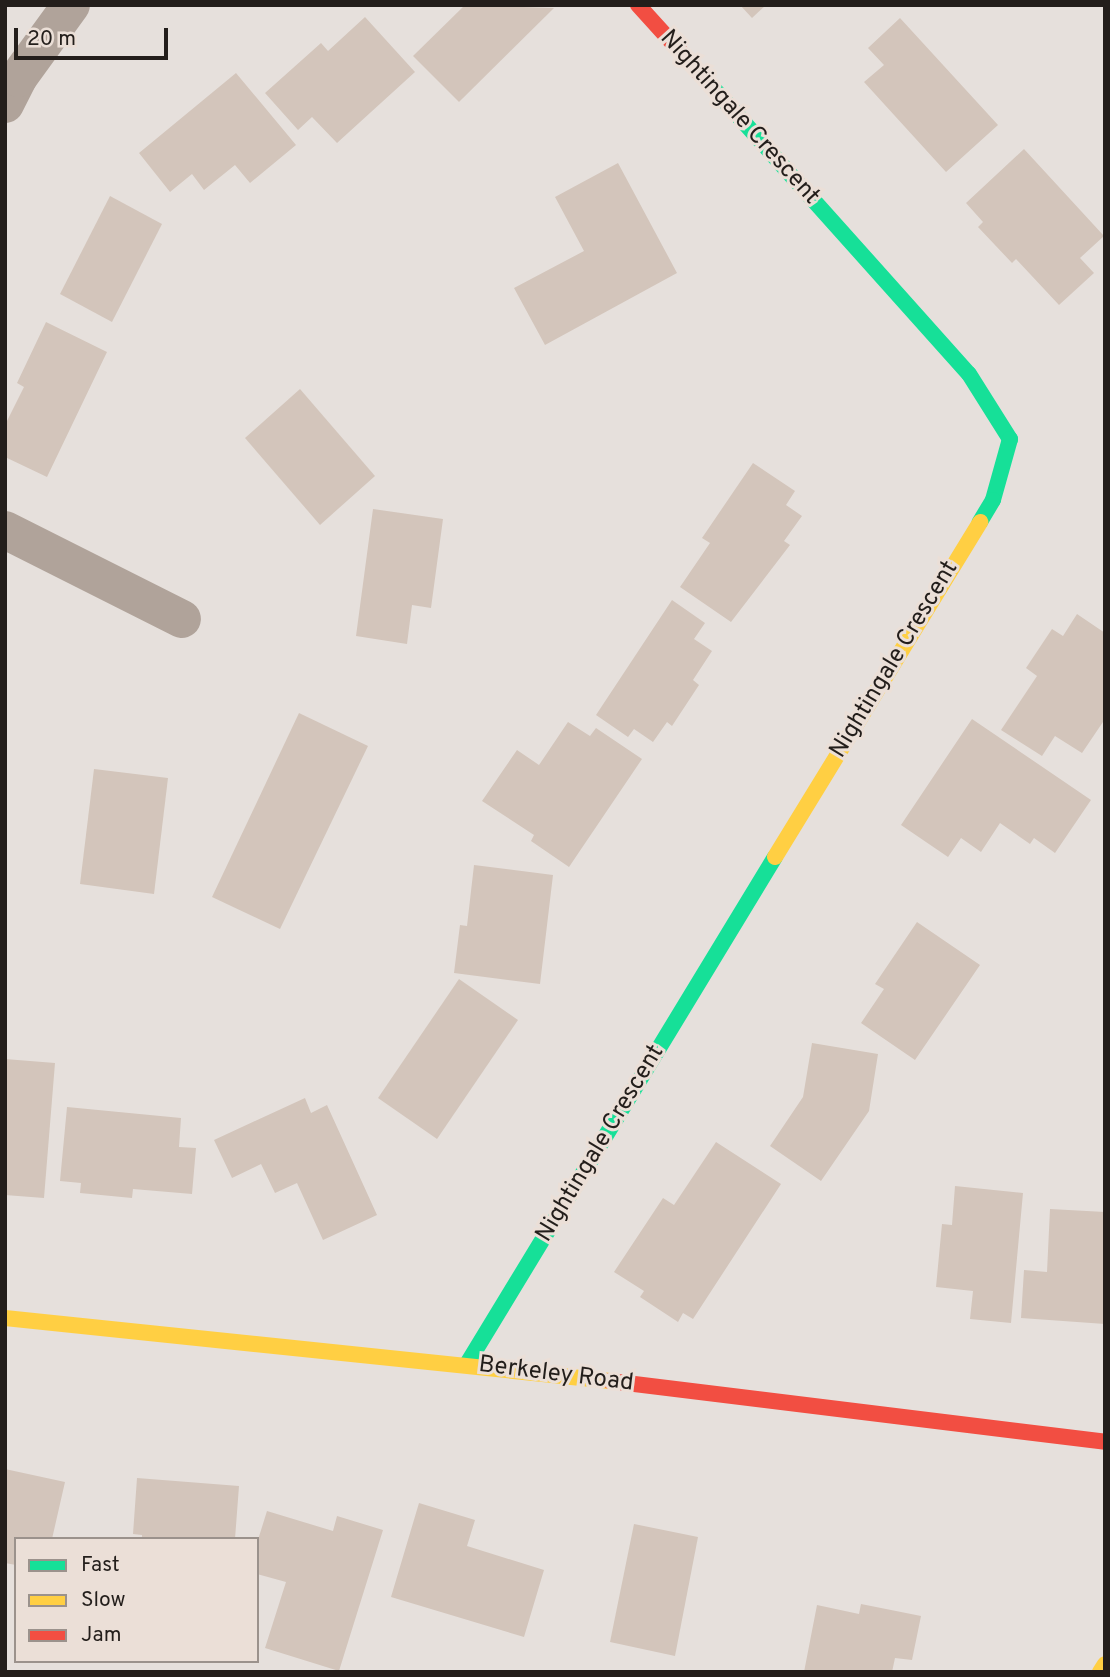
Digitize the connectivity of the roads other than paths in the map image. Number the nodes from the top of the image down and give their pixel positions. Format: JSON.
{"nodes":[{"id":1,"x":71,"y":5,"type":"edge"},
{"id":2,"x":638,"y":5,"type":"edge"},
{"id":3,"x":5,"y":104,"type":"edge"},
{"id":4,"x":5,"y":530,"type":"edge"},
{"id":5,"x":183,"y":619,"type":"dead end"},
{"id":6,"x":5,"y":1318,"type":"edge"},
{"id":7,"x":467,"y":1364,"type":"junction"},
{"id":8,"x":1105,"y":1443,"type":"edge"},
{"id":9,"x":1105,"y":1664,"type":"edge"},
{"id":10,"x":1100,"y":1672,"type":"edge"}],
"edges":[{"from":1,"to":3,"type":"street"},
{"from":2,"to":7,"type":"street","name":"Nightingale Crescent"},
{"from":4,"to":5,"type":"street"},
{"from":6,"to":7,"type":"street","name":"Berkeley Road"},
{"from":7,"to":8,"type":"street","name":"Berkeley Road"},
{"from":9,"to":10,"type":"street"}]}
